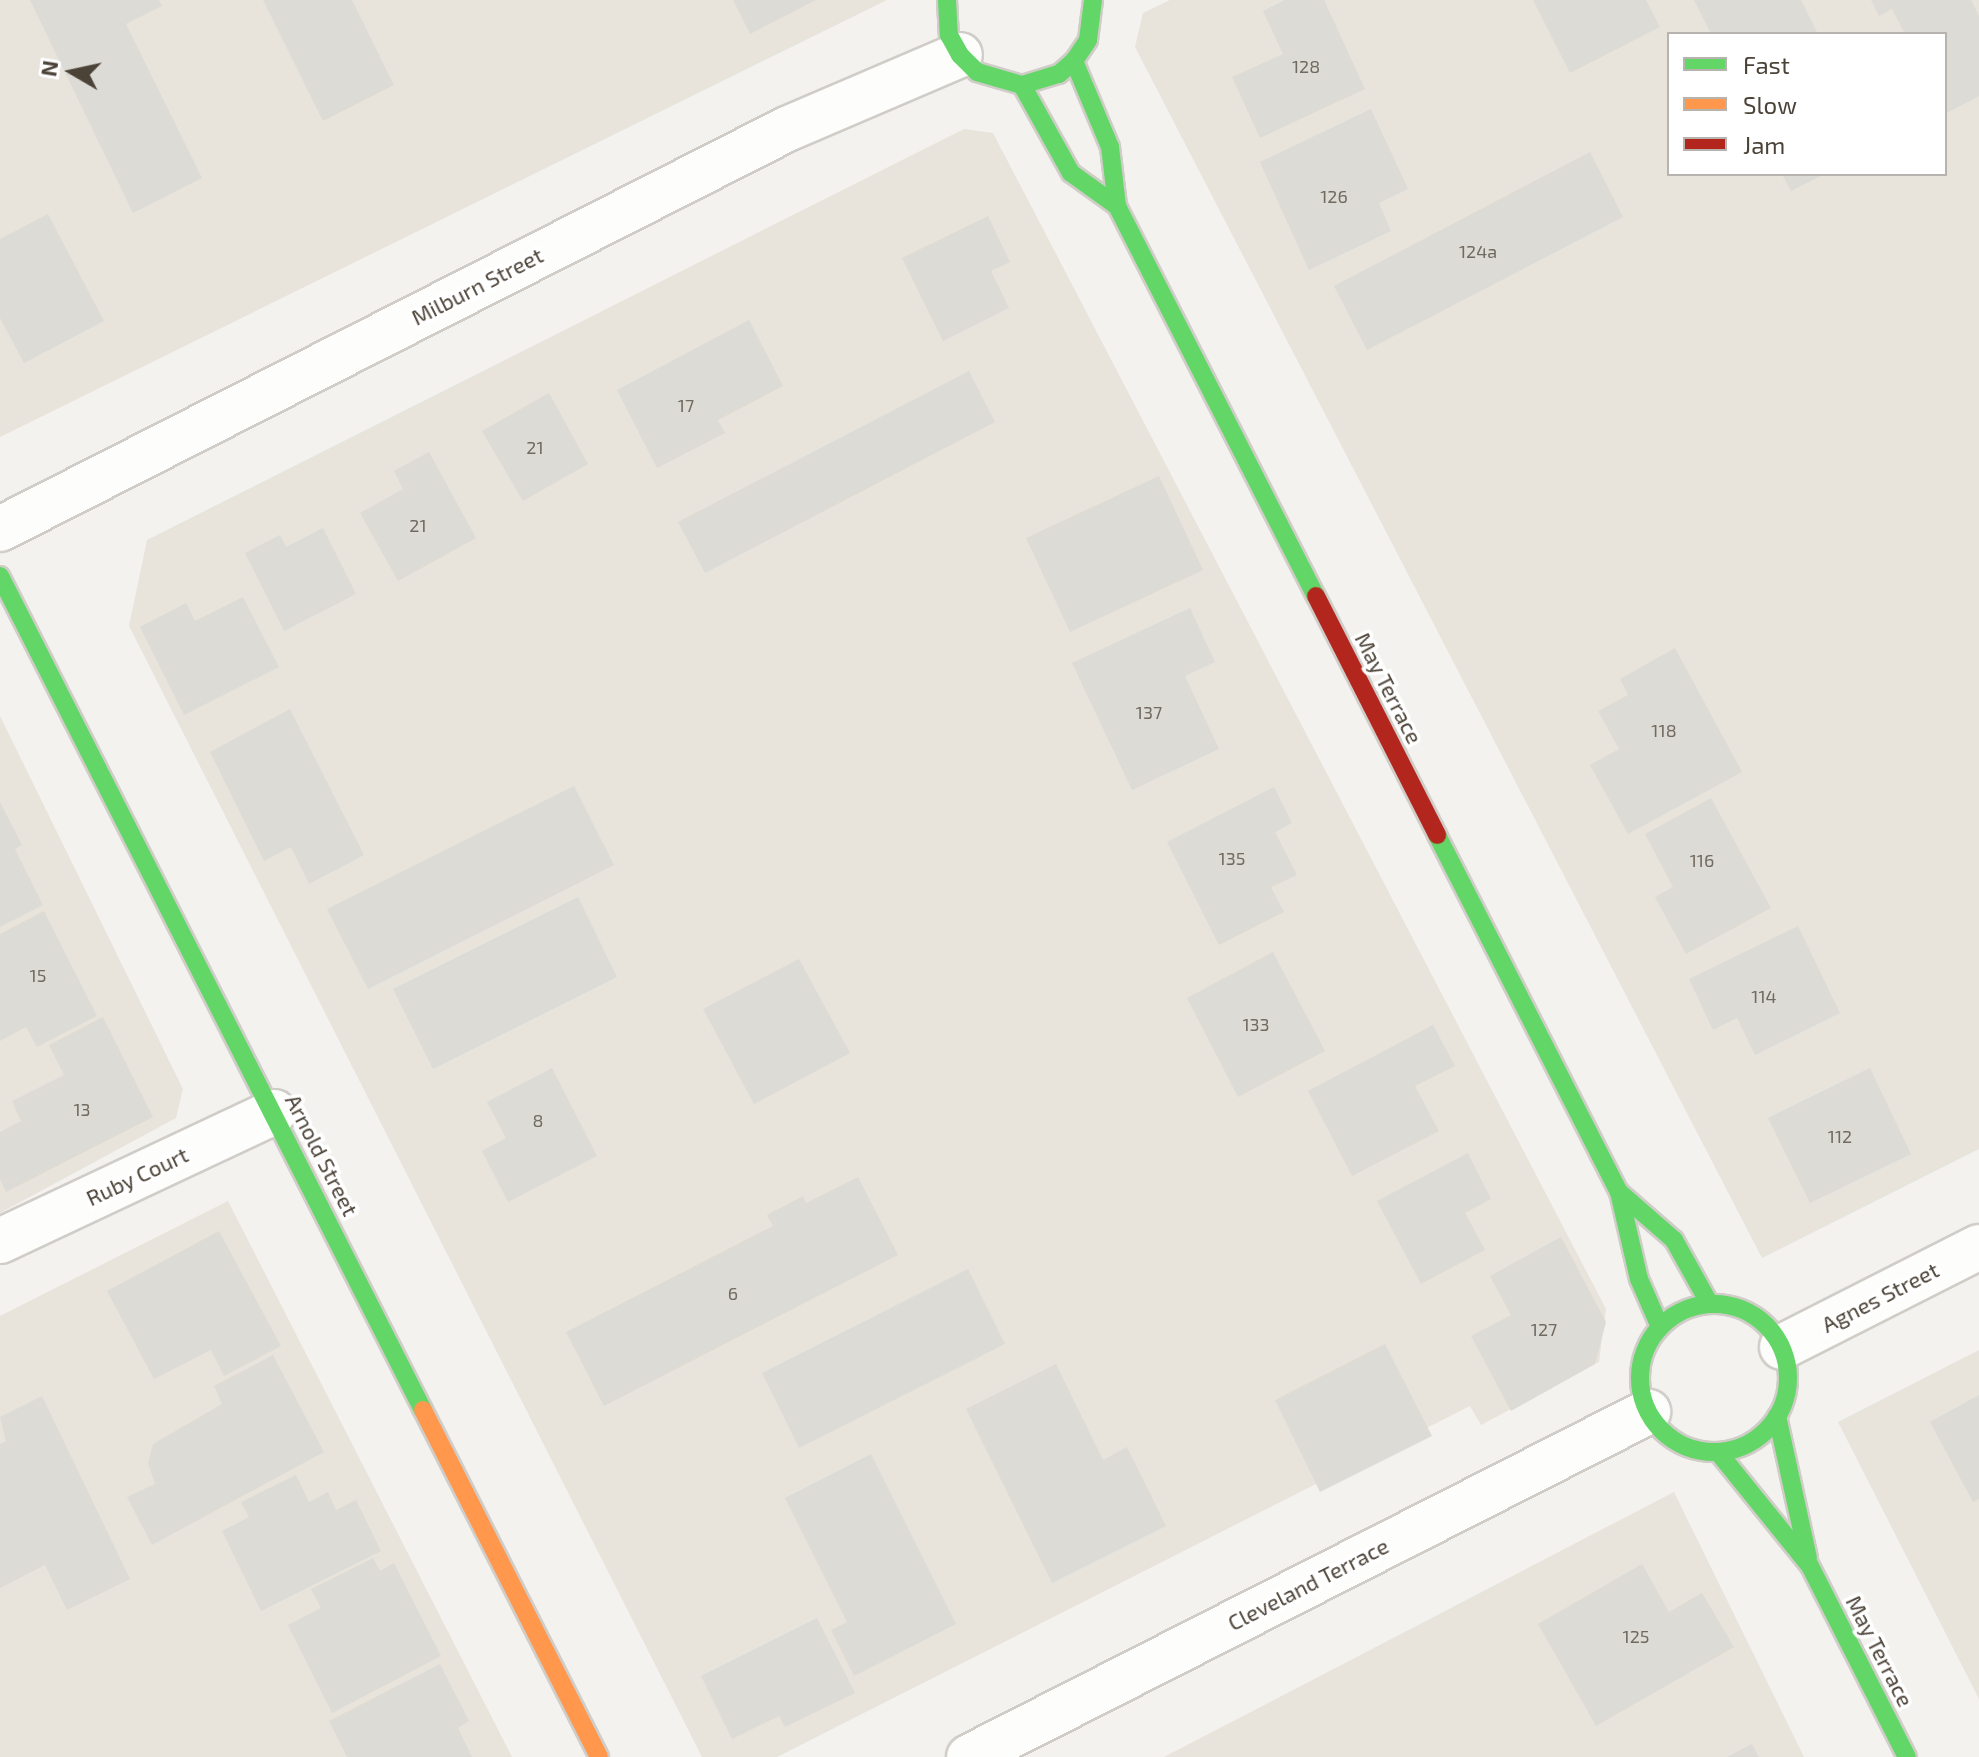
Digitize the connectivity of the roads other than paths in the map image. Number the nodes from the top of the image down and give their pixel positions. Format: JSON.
{"nodes":[{"id":1,"x":947,"y":0,"type":"edge"},
{"id":2,"x":1093,"y":0,"type":"edge"},
{"id":3,"x":960,"y":55,"type":"junction"},
{"id":4,"x":1074,"y":61,"type":"junction"},
{"id":5,"x":1022,"y":85,"type":"junction"},
{"id":6,"x":1117,"y":206,"type":"junction"},
{"id":7,"x":0,"y":529,"type":"edge"},
{"id":8,"x":0,"y":576,"type":"edge"},
{"id":9,"x":274,"y":1112,"type":"junction"},
{"id":10,"x":1619,"y":1192,"type":"junction"},
{"id":11,"x":0,"y":1241,"type":"edge"},
{"id":12,"x":1979,"y":1247,"type":"edge"},
{"id":13,"x":1709,"y":1303,"type":"junction"},
{"id":14,"x":1660,"y":1327,"type":"junction"},
{"id":15,"x":1782,"y":1347,"type":"junction"},
{"id":16,"x":1648,"y":1412,"type":"junction"},
{"id":17,"x":1777,"y":1416,"type":"junction"},
{"id":18,"x":1718,"y":1452,"type":"junction"},
{"id":19,"x":1810,"y":1566,"type":"junction"},
{"id":20,"x":599,"y":1757,"type":"edge"},
{"id":21,"x":969,"y":1757,"type":"edge"},
{"id":22,"x":1907,"y":1757,"type":"edge"}],
"edges":[{"from":1,"to":3,"type":"street"},
{"from":2,"to":4,"type":"street"},
{"from":3,"to":5,"type":"street"},
{"from":3,"to":7,"type":"street","name":"Milburn Street"},
{"from":4,"to":5,"type":"street"},
{"from":4,"to":6,"type":"street","name":"May Terrace"},
{"from":5,"to":6,"type":"street","name":"May Terrace"},
{"from":6,"to":10,"type":"street","name":"May Terrace"},
{"from":8,"to":9,"type":"street","name":"Arnold Street"},
{"from":9,"to":11,"type":"street","name":"Ruby Court"},
{"from":9,"to":20,"type":"street","name":"Arnold Street"},
{"from":10,"to":13,"type":"street","name":"May Terrace"},
{"from":10,"to":14,"type":"street","name":"May Terrace"},
{"from":12,"to":15,"type":"street","name":"Agnes Street"},
{"from":13,"to":14,"type":"street"},
{"from":13,"to":15,"type":"street"},
{"from":14,"to":16,"type":"street"},
{"from":15,"to":17,"type":"street"},
{"from":16,"to":18,"type":"street"},
{"from":16,"to":21,"type":"street","name":"Cleveland Terrace"},
{"from":17,"to":18,"type":"street"},
{"from":17,"to":19,"type":"street","name":"May Terrace"},
{"from":18,"to":19,"type":"street","name":"May Terrace"},
{"from":19,"to":22,"type":"street","name":"May Terrace"}]}
